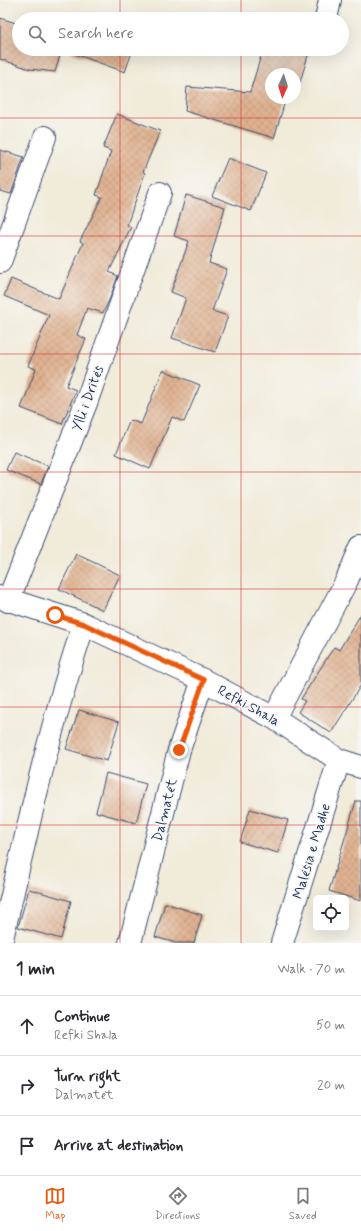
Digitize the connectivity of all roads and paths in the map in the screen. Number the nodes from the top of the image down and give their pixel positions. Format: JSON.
{"nodes":[{"id":1,"x":330,"y":0,"type":"edge"},
{"id":2,"x":327,"y":12,"type":"edge"},
{"id":3,"x":45,"y":137,"type":"dead end"},
{"id":4,"x":160,"y":193,"type":"dead end"},
{"id":5,"x":0,"y":262,"type":"edge"},
{"id":6,"x":361,"y":547,"type":"edge"},
{"id":7,"x":4,"y":599,"type":"edge"},
{"id":8,"x":84,"y":624,"type":"junction"},
{"id":9,"x":204,"y":680,"type":"junction"},
{"id":10,"x":274,"y":718,"type":"junction"},
{"id":11,"x":339,"y":760,"type":"junction"},
{"id":12,"x":361,"y":767,"type":"edge"},
{"id":13,"x":1,"y":943,"type":"edge"},
{"id":14,"x":130,"y":943,"type":"edge"},
{"id":15,"x":282,"y":943,"type":"edge"}],
"edges":[{"from":1,"to":2,"type":"street"},
{"from":3,"to":5,"type":"street"},
{"from":4,"to":7,"type":"street","name":"Ylli i Dritës"},
{"from":6,"to":10,"type":"street"},
{"from":7,"to":8,"type":"street","name":"Refki Shala"},
{"from":8,"to":9,"type":"street","name":"Refki Shala"},
{"from":8,"to":13,"type":"street"},
{"from":9,"to":10,"type":"street","name":"Refki Shala"},
{"from":9,"to":14,"type":"street","name":"Dalmatët"},
{"from":10,"to":11,"type":"street","name":"Refki Shala"},
{"from":11,"to":12,"type":"street","name":"Refki Shala"},
{"from":11,"to":15,"type":"street","name":"Malësia e Madhe"}]}
